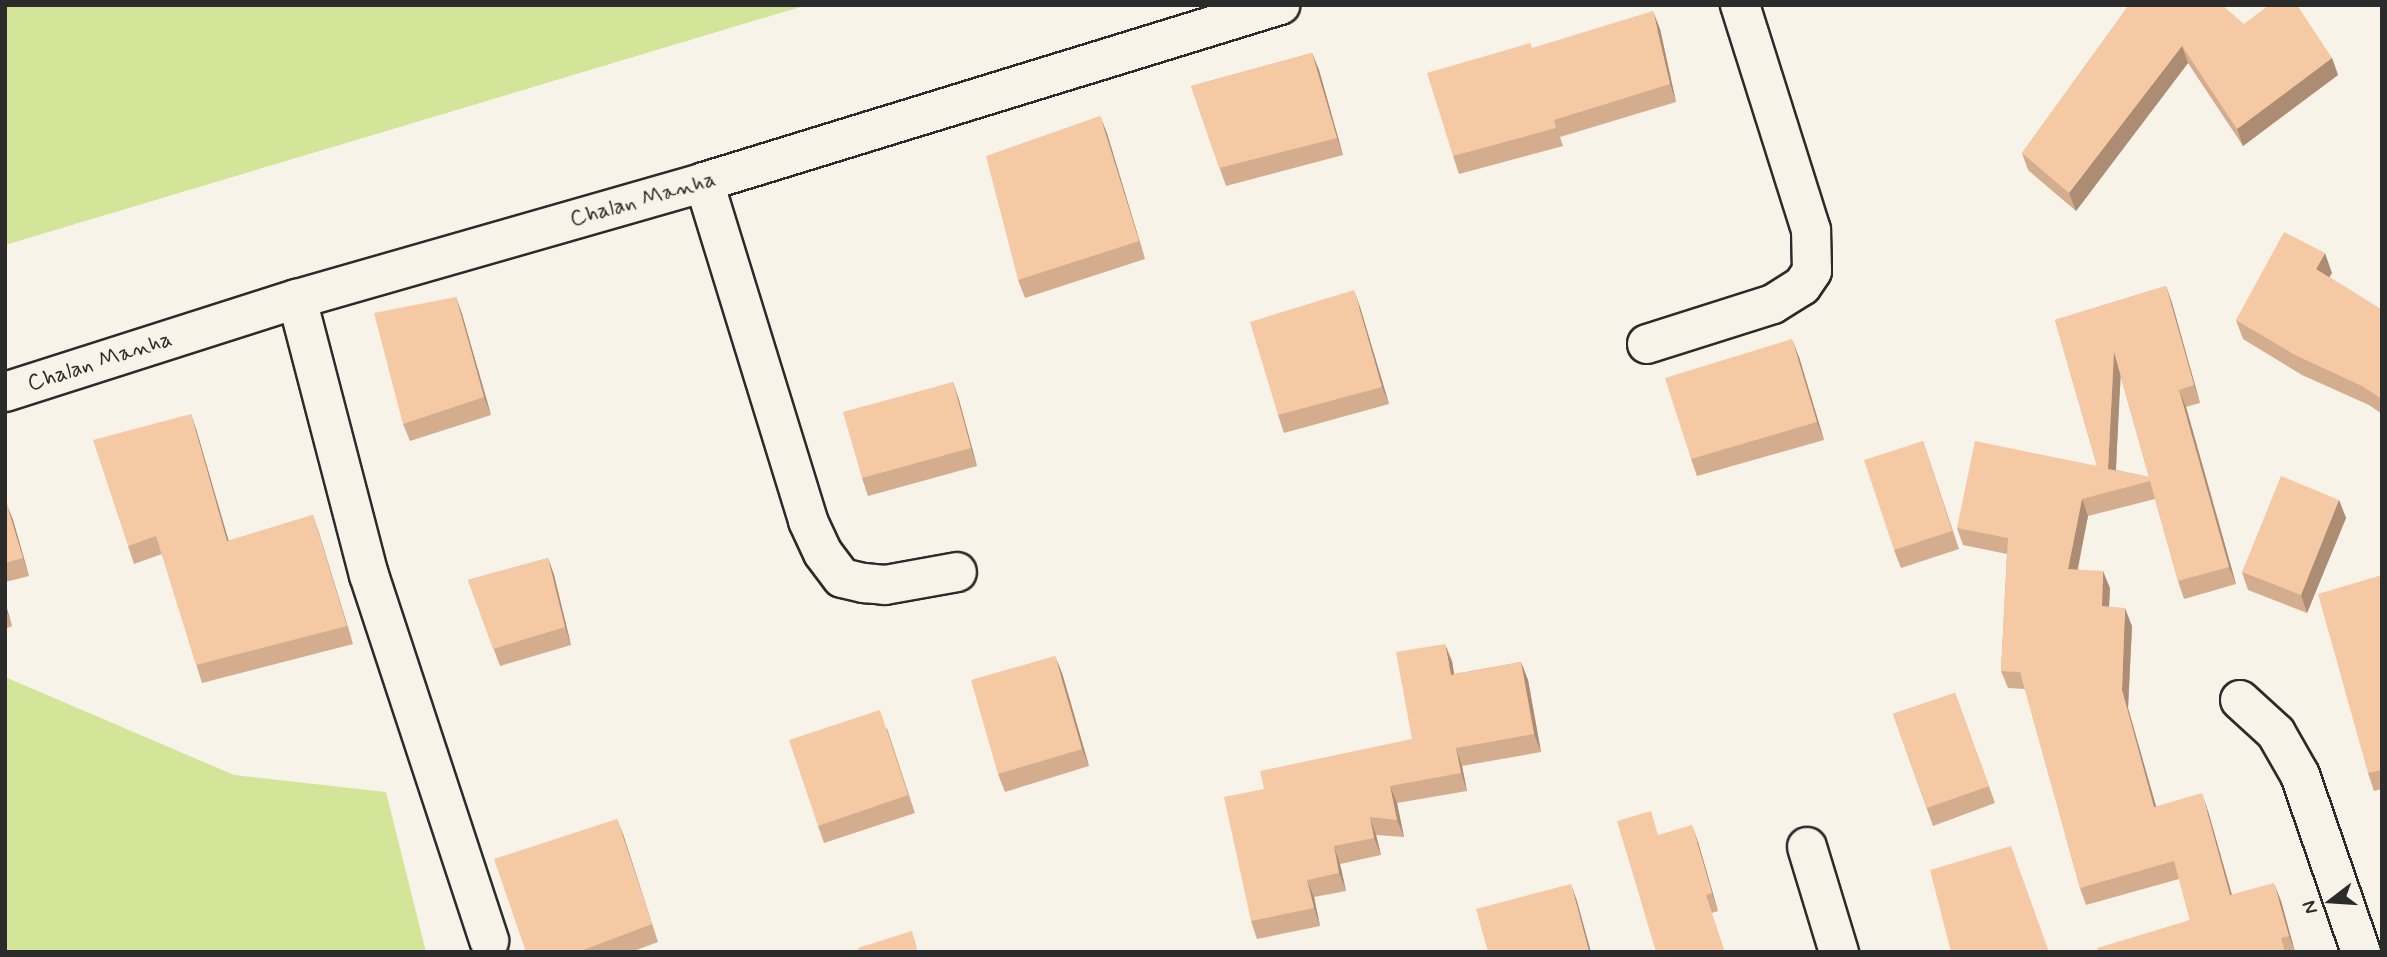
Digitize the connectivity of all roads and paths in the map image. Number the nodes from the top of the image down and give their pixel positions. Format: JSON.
{"nodes":[{"id":1,"x":1280,"y":5,"type":"edge"},
{"id":2,"x":1740,"y":5,"type":"edge"},
{"id":3,"x":704,"y":182,"type":"junction"},
{"id":4,"x":297,"y":299,"type":"junction"},
{"id":5,"x":1647,"y":344,"type":"dead end"},
{"id":6,"x":5,"y":392,"type":"edge"},
{"id":7,"x":957,"y":572,"type":"dead end"},
{"id":8,"x":2240,"y":700,"type":"dead end"},
{"id":9,"x":1807,"y":847,"type":"dead end"},
{"id":10,"x":489,"y":941,"type":"dead end"},
{"id":11,"x":1839,"y":952,"type":"edge"},
{"id":12,"x":2361,"y":952,"type":"edge"}],
"edges":[{"from":1,"to":3,"type":"street","name":"Chalan Manha"},
{"from":2,"to":5,"type":"street"},
{"from":3,"to":4,"type":"street","name":"Chalan Manha"},
{"from":3,"to":7,"type":"street"},
{"from":4,"to":6,"type":"street","name":"Chalan Manha"},
{"from":4,"to":10,"type":"street"},
{"from":8,"to":12,"type":"street"},
{"from":9,"to":11,"type":"street"}]}
